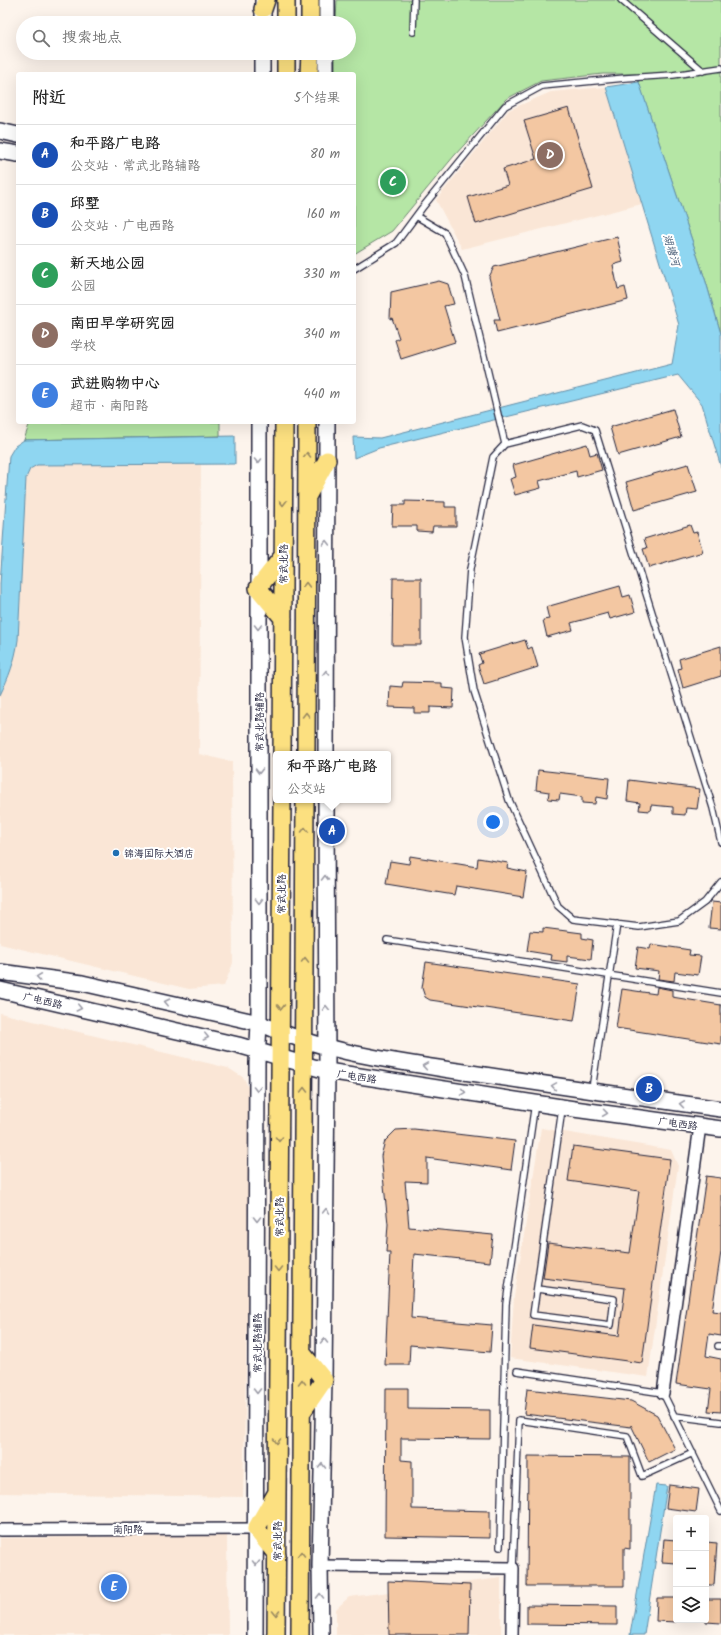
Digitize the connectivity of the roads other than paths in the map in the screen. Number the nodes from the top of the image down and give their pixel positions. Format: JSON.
{"nodes":[{"id":1,"x":286,"y":0,"type":"edge"},
{"id":2,"x":310,"y":0,"type":"edge"},
{"id":3,"x":327,"y":0,"type":"edge"},
{"id":4,"x":414,"y":0,"type":"edge"},
{"id":5,"x":621,"y":0,"type":"edge"},
{"id":6,"x":286,"y":16,"type":"edge"},
{"id":7,"x":310,"y":16,"type":"edge"},
{"id":8,"x":326,"y":16,"type":"edge"},
{"id":9,"x":414,"y":32,"type":"dead end"},
{"id":10,"x":262,"y":60,"type":"edge"},
{"id":11,"x":286,"y":60,"type":"edge"},
{"id":12,"x":310,"y":60,"type":"edge"},
{"id":13,"x":326,"y":60,"type":"edge"},
{"id":14,"x":721,"y":68,"type":"edge"},
{"id":15,"x":703,"y":71,"type":"junction"},
{"id":16,"x":262,"y":72,"type":"edge"},
{"id":17,"x":286,"y":72,"type":"edge"},
{"id":18,"x":309,"y":72,"type":"edge"},
{"id":19,"x":326,"y":72,"type":"edge"},
{"id":20,"x":0,"y":132,"type":"edge"},
{"id":21,"x":16,"y":135,"type":"edge"},
{"id":22,"x":0,"y":151,"type":"edge"},
{"id":23,"x":16,"y":154,"type":"edge"},
{"id":24,"x":416,"y":216,"type":"junction"},
{"id":25,"x":356,"y":268,"type":"edge"},
{"id":26,"x":259,"y":424,"type":"edge"},
{"id":27,"x":284,"y":424,"type":"edge"},
{"id":28,"x":307,"y":424,"type":"edge"},
{"id":29,"x":327,"y":424,"type":"edge"},
{"id":30,"x":505,"y":444,"type":"junction"},
{"id":31,"x":326,"y":460,"type":"junction"},
{"id":32,"x":307,"y":497,"type":"junction"},
{"id":33,"x":283,"y":556,"type":"junction"},
{"id":34,"x":258,"y":588,"type":"junction"},
{"id":35,"x":283,"y":618,"type":"junction"},
{"id":36,"x":282,"y":751,"type":"edge"},
{"id":37,"x":306,"y":751,"type":"edge"},
{"id":38,"x":326,"y":751,"type":"edge"},
{"id":39,"x":282,"y":803,"type":"edge"},
{"id":40,"x":305,"y":803,"type":"edge"},
{"id":41,"x":326,"y":803,"type":"edge"},
{"id":42,"x":721,"y":842,"type":"edge"},
{"id":43,"x":721,"y":882,"type":"edge"},
{"id":44,"x":617,"y":924,"type":"junction"},
{"id":45,"x":387,"y":940,"type":"dead end"},
{"id":46,"x":0,"y":972,"type":"edge"},
{"id":47,"x":609,"y":975,"type":"junction"},
{"id":48,"x":0,"y":990,"type":"edge"},
{"id":49,"x":721,"y":993,"type":"edge"},
{"id":50,"x":260,"y":1023,"type":"junction"},
{"id":51,"x":281,"y":1033,"type":"junction"},
{"id":52,"x":304,"y":1041,"type":"junction"},
{"id":53,"x":327,"y":1047,"type":"junction"},
{"id":54,"x":258,"y":1050,"type":"junction"},
{"id":55,"x":280,"y":1058,"type":"junction"},
{"id":56,"x":304,"y":1065,"type":"junction"},
{"id":57,"x":327,"y":1071,"type":"junction"},
{"id":58,"x":592,"y":1091,"type":"junction"},
{"id":59,"x":535,"y":1103,"type":"junction"},
{"id":60,"x":562,"y":1107,"type":"junction"},
{"id":61,"x":721,"y":1109,"type":"edge"},
{"id":62,"x":700,"y":1126,"type":"junction"},
{"id":63,"x":721,"y":1129,"type":"edge"},
{"id":64,"x":537,"y":1288,"type":"junction"},
{"id":65,"x":302,"y":1353,"type":"junction"},
{"id":66,"x":517,"y":1371,"type":"dead end"},
{"id":67,"x":324,"y":1380,"type":"junction"},
{"id":68,"x":663,"y":1392,"type":"junction"},
{"id":69,"x":302,"y":1412,"type":"junction"},
{"id":70,"x":674,"y":1416,"type":"junction"},
{"id":71,"x":721,"y":1422,"type":"edge"},
{"id":72,"x":693,"y":1453,"type":"junction"},
{"id":73,"x":277,"y":1492,"type":"junction"},
{"id":74,"x":721,"y":1511,"type":"edge"},
{"id":75,"x":256,"y":1529,"type":"junction"},
{"id":76,"x":0,"y":1530,"type":"edge"},
{"id":77,"x":500,"y":1548,"type":"dead end"},
{"id":78,"x":277,"y":1555,"type":"junction"},
{"id":79,"x":320,"y":1566,"type":"junction"},
{"id":80,"x":512,"y":1568,"type":"junction"},
{"id":81,"x":255,"y":1635,"type":"edge"},
{"id":82,"x":276,"y":1635,"type":"edge"},
{"id":83,"x":300,"y":1635,"type":"edge"},
{"id":84,"x":321,"y":1635,"type":"edge"},
{"id":85,"x":512,"y":1635,"type":"edge"}],
"edges":[{"from":1,"to":6,"type":"main road"},
{"from":2,"to":7,"type":"main road"},
{"from":3,"to":8,"type":"street"},
{"from":4,"to":9,"type":"lane"},
{"from":5,"to":15,"type":"lane"},
{"from":10,"to":16,"type":"street"},
{"from":11,"to":17,"type":"main road"},
{"from":12,"to":18,"type":"main road"},
{"from":13,"to":19,"type":"street"},
{"from":14,"to":15,"type":"lane"},
{"from":15,"to":24,"type":"lane"},
{"from":20,"to":21,"type":"street"},
{"from":22,"to":23,"type":"street"},
{"from":24,"to":25,"type":"lane"},
{"from":24,"to":30,"type":"lane"},
{"from":26,"to":34,"type":"street","name":"常武北路辅路","one_way":true},
{"from":27,"to":33,"type":"main road","name":"常武北路","one_way":true},
{"from":32,"to":28,"type":"main road","one_way":true},
{"from":29,"to":31,"type":"street"},
{"from":30,"to":42,"type":"lane"},
{"from":30,"to":44,"type":"lane"},
{"from":31,"to":32,"type":"main road"},
{"from":38,"to":31,"type":"street","one_way":true},
{"from":37,"to":32,"type":"main road","one_way":true},
{"from":33,"to":34,"type":"main road"},
{"from":33,"to":35,"type":"main road","name":"常武北路"},
{"from":34,"to":35,"type":"main road"},
{"from":34,"to":50,"type":"street","name":"常武北路辅路","one_way":true},
{"from":35,"to":36,"type":"main road","name":"常武北路"},
{"from":39,"to":51,"type":"main road","name":"常武北路","one_way":true},
{"from":52,"to":40,"type":"main road","one_way":true},
{"from":53,"to":41,"type":"street","one_way":true},
{"from":43,"to":44,"type":"lane"},
{"from":44,"to":47,"type":"lane"},
{"from":45,"to":47,"type":"lane"},
{"from":50,"to":46,"type":"street","name":"广电西路","one_way":true},
{"from":47,"to":49,"type":"lane"},
{"from":47,"to":58,"type":"lane"},
{"from":48,"to":54,"type":"street","name":"广电西路","one_way":true},
{"from":50,"to":51,"type":"street","name":"广电西路"},
{"from":50,"to":54,"type":"street","name":"常武北路辅路"},
{"from":51,"to":52,"type":"street","name":"广电西路"},
{"from":51,"to":55,"type":"main road","name":"常武北路"},
{"from":52,"to":53,"type":"street","name":"广电西路"},
{"from":52,"to":56,"type":"main road"},
{"from":53,"to":57,"type":"street"},
{"from":58,"to":53,"type":"street","name":"广电西路","one_way":true},
{"from":54,"to":55,"type":"street","name":"广电西路"},
{"from":54,"to":75,"type":"street","name":"常武北路辅路","one_way":true},
{"from":55,"to":56,"type":"street","name":"广电西路"},
{"from":55,"to":73,"type":"main road","name":"常武北路","one_way":true},
{"from":56,"to":57,"type":"street","name":"广电西路"},
{"from":65,"to":56,"type":"main road","one_way":true},
{"from":57,"to":59,"type":"street","name":"广电西路","one_way":true},
{"from":67,"to":57,"type":"street","one_way":true},
{"from":61,"to":58,"type":"street","name":"广电西路","one_way":true},
{"from":59,"to":60,"type":"street","name":"广电西路"},
{"from":59,"to":77,"type":"lane"},
{"from":60,"to":62,"type":"street","name":"广电西路","one_way":true},
{"from":60,"to":64,"type":"lane"},
{"from":62,"to":63,"type":"street","name":"广电西路"},
{"from":62,"to":68,"type":"street"},
{"from":64,"to":64,"type":"lane"},
{"from":65,"to":67,"type":"main road"},
{"from":69,"to":65,"type":"main road","one_way":true},
{"from":66,"to":68,"type":"lane"},
{"from":67,"to":69,"type":"main road"},
{"from":79,"to":67,"type":"street","one_way":true},
{"from":68,"to":70,"type":"lane"},
{"from":83,"to":69,"type":"main road","one_way":true},
{"from":70,"to":71,"type":"lane"},
{"from":70,"to":72,"type":"lane"},
{"from":72,"to":74,"type":"lane"},
{"from":72,"to":80,"type":"lane"},
{"from":73,"to":75,"type":"main road"},
{"from":73,"to":78,"type":"main road","name":"常武北路"},
{"from":75,"to":76,"type":"street","name":"南阳路"},
{"from":75,"to":78,"type":"main road"},
{"from":75,"to":81,"type":"street","name":"常武北路辅路","one_way":true},
{"from":78,"to":82,"type":"main road","name":"常武北路","one_way":true},
{"from":79,"to":80,"type":"street"},
{"from":84,"to":79,"type":"street","one_way":true},
{"from":80,"to":85,"type":"street"}]}
